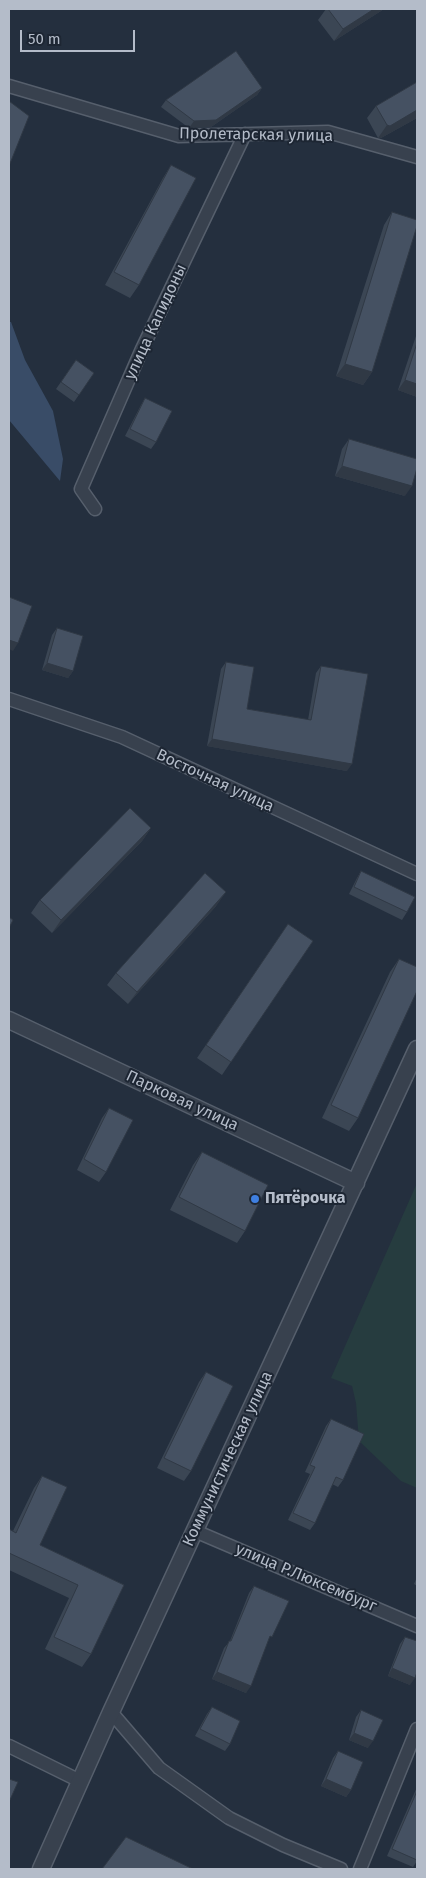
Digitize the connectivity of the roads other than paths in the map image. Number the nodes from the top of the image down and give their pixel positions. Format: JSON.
{"nodes":[{"id":1,"x":9,"y":86,"type":"edge"},
{"id":2,"x":245,"y":134,"type":"junction"},
{"id":3,"x":417,"y":157,"type":"edge"},
{"id":4,"x":95,"y":509,"type":"dead end"},
{"id":5,"x":9,"y":699,"type":"edge"},
{"id":6,"x":417,"y":874,"type":"edge"},
{"id":7,"x":9,"y":1020,"type":"edge"},
{"id":8,"x":417,"y":1049,"type":"edge"},
{"id":9,"x":356,"y":1183,"type":"junction"},
{"id":10,"x":195,"y":1531,"type":"junction"},
{"id":11,"x":417,"y":1626,"type":"edge"},
{"id":12,"x":111,"y":1712,"type":"junction"},
{"id":13,"x":417,"y":1729,"type":"edge"},
{"id":14,"x":9,"y":1746,"type":"edge"},
{"id":15,"x":80,"y":1781,"type":"junction"},
{"id":16,"x":41,"y":1869,"type":"edge"},
{"id":17,"x":342,"y":1869,"type":"edge"},
{"id":18,"x":360,"y":1869,"type":"edge"}],
"edges":[{"from":1,"to":2,"type":"street","name":"Пролетарская улица"},
{"from":2,"to":3,"type":"street","name":"Пролетарская улица"},
{"from":2,"to":4,"type":"street","name":"улица Капидоны"},
{"from":5,"to":6,"type":"street","name":"Восточная улица"},
{"from":7,"to":9,"type":"street","name":"Парковая улица"},
{"from":8,"to":9,"type":"street","name":"Коммунистическая улица"},
{"from":9,"to":10,"type":"street","name":"Коммунистическая улица"},
{"from":10,"to":11,"type":"street","name":"улица Р.Люксембург"},
{"from":10,"to":12,"type":"street","name":"Коммунистическая улица"},
{"from":12,"to":15,"type":"street","name":"Коммунистическая улица"},
{"from":12,"to":17,"type":"street"},
{"from":13,"to":18,"type":"street"},
{"from":14,"to":15,"type":"street"},
{"from":15,"to":16,"type":"street","name":"Коммунистическая улица"}]}
